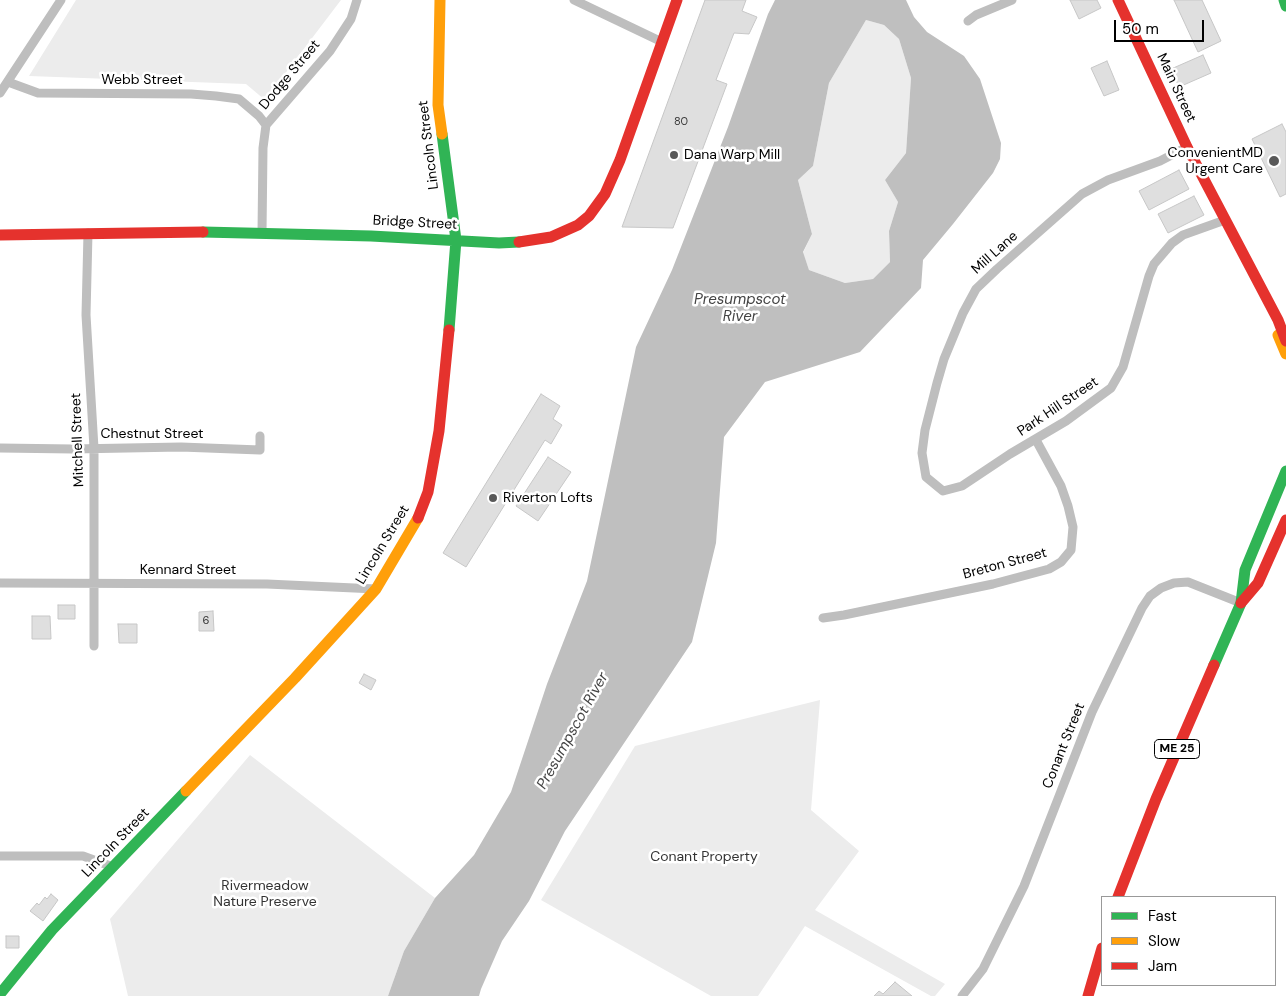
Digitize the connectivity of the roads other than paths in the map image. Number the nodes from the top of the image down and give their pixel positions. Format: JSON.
{"nodes":[{"id":1,"x":60,"y":0,"type":"edge"},
{"id":2,"x":357,"y":0,"type":"edge"},
{"id":3,"x":440,"y":0,"type":"edge"},
{"id":4,"x":574,"y":0,"type":"edge"},
{"id":5,"x":676,"y":0,"type":"edge"},
{"id":6,"x":1012,"y":0,"type":"edge"},
{"id":7,"x":1118,"y":0,"type":"edge"},
{"id":8,"x":1284,"y":0,"type":"edge"},
{"id":9,"x":1286,"y":6,"type":"edge"},
{"id":10,"x":968,"y":21,"type":"dead end"},
{"id":11,"x":662,"y":42,"type":"junction"},
{"id":12,"x":8,"y":82,"type":"junction"},
{"id":13,"x":0,"y":93,"type":"edge"},
{"id":14,"x":266,"y":126,"type":"junction"},
{"id":15,"x":1187,"y":147,"type":"junction"},
{"id":16,"x":1225,"y":220,"type":"junction"},
{"id":17,"x":88,"y":233,"type":"junction"},
{"id":18,"x":262,"y":233,"type":"junction"},
{"id":19,"x":0,"y":235,"type":"edge"},
{"id":20,"x":456,"y":240,"type":"junction"},
{"id":21,"x":1282,"y":323,"type":"edge"},
{"id":22,"x":1286,"y":341,"type":"edge"},
{"id":23,"x":1286,"y":354,"type":"edge"},
{"id":24,"x":260,"y":436,"type":"dead end"},
{"id":25,"x":1036,"y":440,"type":"junction"},
{"id":26,"x":0,"y":448,"type":"edge"},
{"id":27,"x":94,"y":448,"type":"junction"},
{"id":28,"x":1286,"y":471,"type":"edge"},
{"id":29,"x":936,"y":485,"type":"joint"},
{"id":30,"x":1286,"y":520,"type":"edge"},
{"id":31,"x":0,"y":582,"type":"edge"},
{"id":32,"x":94,"y":583,"type":"junction"},
{"id":33,"x":376,"y":589,"type":"junction"},
{"id":34,"x":1241,"y":603,"type":"junction"},
{"id":35,"x":823,"y":618,"type":"dead end"},
{"id":36,"x":94,"y":646,"type":"dead end"},
{"id":37,"x":0,"y":856,"type":"edge"},
{"id":38,"x":113,"y":867,"type":"junction"},
{"id":39,"x":1118,"y":896,"type":"edge"},
{"id":40,"x":1101,"y":951,"type":"edge"},
{"id":41,"x":0,"y":994,"type":"edge"},
{"id":42,"x":962,"y":996,"type":"edge"},
{"id":43,"x":1088,"y":996,"type":"edge"}],
"edges":[{"from":1,"to":12,"type":"street"},
{"from":2,"to":14,"type":"street","name":"Dodge Street"},
{"from":3,"to":20,"type":"main road","name":"Lincoln Street"},
{"from":4,"to":11,"type":"street"},
{"from":5,"to":11,"type":"main road","name":"Bridge Street"},
{"from":6,"to":10,"type":"street"},
{"from":7,"to":15,"type":"main road","name":"Main Street"},
{"from":8,"to":9,"type":"main road"},
{"from":11,"to":20,"type":"main road","name":"Bridge Street"},
{"from":12,"to":13,"type":"street"},
{"from":12,"to":14,"type":"street","name":"Webb Street"},
{"from":14,"to":18,"type":"street","name":"Dodge Street"},
{"from":15,"to":16,"type":"main road","name":"Main Street"},
{"from":15,"to":29,"type":"street","name":"Mill Lane"},
{"from":16,"to":21,"type":"main road","name":"Main Street"},
{"from":16,"to":25,"type":"street","name":"Park Hill Street"},
{"from":17,"to":18,"type":"main road","name":"Bridge Street"},
{"from":17,"to":19,"type":"main road","name":"Bridge Street"},
{"from":17,"to":27,"type":"street","name":"Mitchell Street"},
{"from":18,"to":20,"type":"main road","name":"Bridge Street"},
{"from":20,"to":33,"type":"main road","name":"Lincoln Street"},
{"from":21,"to":22,"type":"main road","name":"Main Street"},
{"from":21,"to":23,"type":"main road"},
{"from":24,"to":27,"type":"street","name":"Chestnut Street"},
{"from":25,"to":29,"type":"street","name":"Park Hill Street"},
{"from":25,"to":35,"type":"street","name":"Breton Street"},
{"from":26,"to":27,"type":"street","name":"Chestnut Street"},
{"from":27,"to":32,"type":"street","name":"Mitchell Street"},
{"from":28,"to":34,"type":"main road"},
{"from":30,"to":34,"type":"main road"},
{"from":31,"to":32,"type":"street","name":"Kennard Street"},
{"from":32,"to":33,"type":"street","name":"Kennard Street"},
{"from":32,"to":36,"type":"street","name":"Mitchell Street"},
{"from":33,"to":38,"type":"main road","name":"Lincoln Street"},
{"from":34,"to":39,"type":"main road","number":"ME 25"},
{"from":34,"to":42,"type":"street","name":"Conant Street"},
{"from":37,"to":38,"type":"street"},
{"from":38,"to":41,"type":"main road","name":"Lincoln Street"},
{"from":40,"to":43,"type":"main road"}]}
